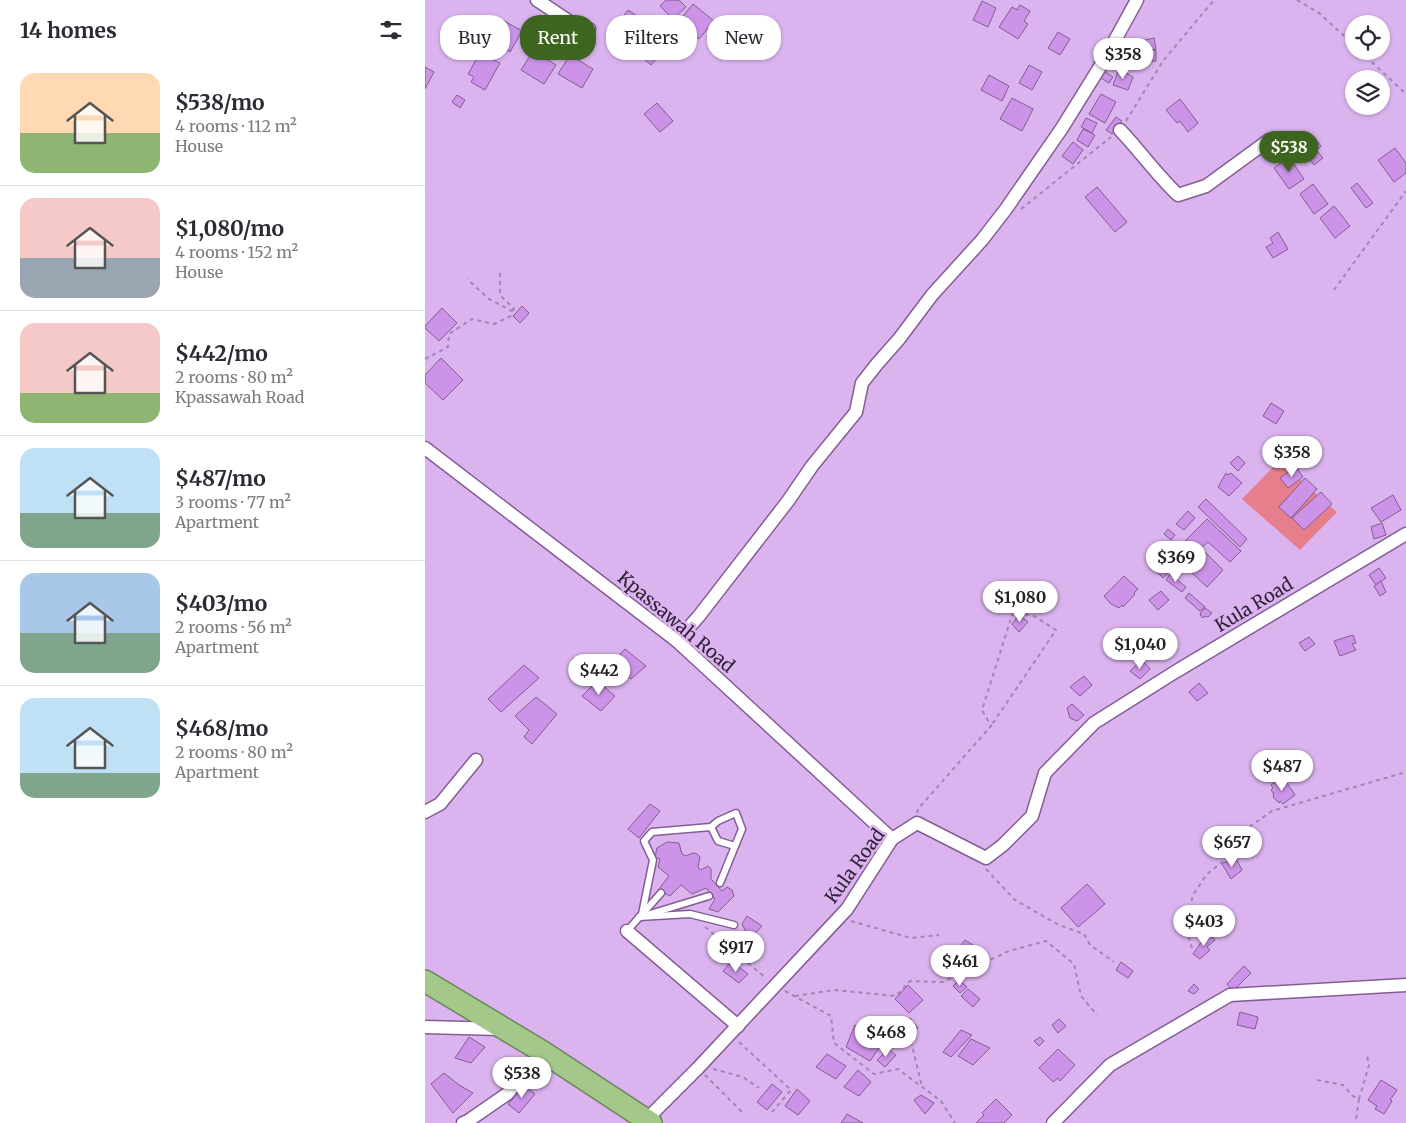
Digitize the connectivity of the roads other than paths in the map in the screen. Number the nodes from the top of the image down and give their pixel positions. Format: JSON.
{"nodes":[{"id":1,"x":537,"y":0,"type":"edge"},
{"id":2,"x":1137,"y":0,"type":"edge"},
{"id":3,"x":559,"y":15,"type":"edge"},
{"id":4,"x":1121,"y":130,"type":"road end"},
{"id":5,"x":1269,"y":140,"type":"dead end"},
{"id":6,"x":425,"y":448,"type":"edge"},
{"id":7,"x":1406,"y":534,"type":"edge"},
{"id":8,"x":677,"y":641,"type":"junction"},
{"id":9,"x":476,"y":760,"type":"dead end"},
{"id":10,"x":425,"y":812,"type":"edge"},
{"id":11,"x":711,"y":827,"type":"junction"},
{"id":12,"x":892,"y":839,"type":"junction"},
{"id":13,"x":735,"y":846,"type":"junction"},
{"id":14,"x":720,"y":883,"type":"dead end"},
{"id":15,"x":661,"y":893,"type":"dead end"},
{"id":16,"x":709,"y":896,"type":"dead end"},
{"id":17,"x":641,"y":916,"type":"junction"},
{"id":18,"x":734,"y":925,"type":"dead end"},
{"id":19,"x":627,"y":931,"type":"joint"},
{"id":20,"x":425,"y":981,"type":"edge"},
{"id":21,"x":1406,"y":985,"type":"edge"},
{"id":22,"x":425,"y":1027,"type":"edge"},
{"id":23,"x":505,"y":1029,"type":"junction"},
{"id":24,"x":734,"y":1030,"type":"junction"},
{"id":25,"x":543,"y":1052,"type":"junction"},
{"id":26,"x":649,"y":1122,"type":"edge"},
{"id":27,"x":463,"y":1123,"type":"edge"},
{"id":28,"x":1053,"y":1123,"type":"edge"}],
"edges":[{"from":1,"to":3,"type":"street"},
{"from":2,"to":8,"type":"street"},
{"from":4,"to":5,"type":"street"},
{"from":6,"to":8,"type":"street","name":"Kpassawah Road"},
{"from":7,"to":12,"type":"street","name":"Kula Road"},
{"from":8,"to":12,"type":"street","name":"Kpassawah Road"},
{"from":9,"to":10,"type":"street"},
{"from":11,"to":13,"type":"lane"},
{"from":11,"to":13,"type":"lane"},
{"from":11,"to":17,"type":"lane"},
{"from":12,"to":24,"type":"street","name":"Kula Road"},
{"from":13,"to":14,"type":"lane"},
{"from":15,"to":17,"type":"lane"},
{"from":16,"to":17,"type":"lane"},
{"from":17,"to":18,"type":"lane"},
{"from":17,"to":19,"type":"lane"},
{"from":19,"to":24,"type":"street"},
{"from":20,"to":23,"type":"highway"},
{"from":21,"to":28,"type":"street"},
{"from":22,"to":23,"type":"street"},
{"from":23,"to":25,"type":"highway"},
{"from":24,"to":26,"type":"street","name":"Kula Road"},
{"from":25,"to":26,"type":"highway"},
{"from":25,"to":27,"type":"street"}]}
